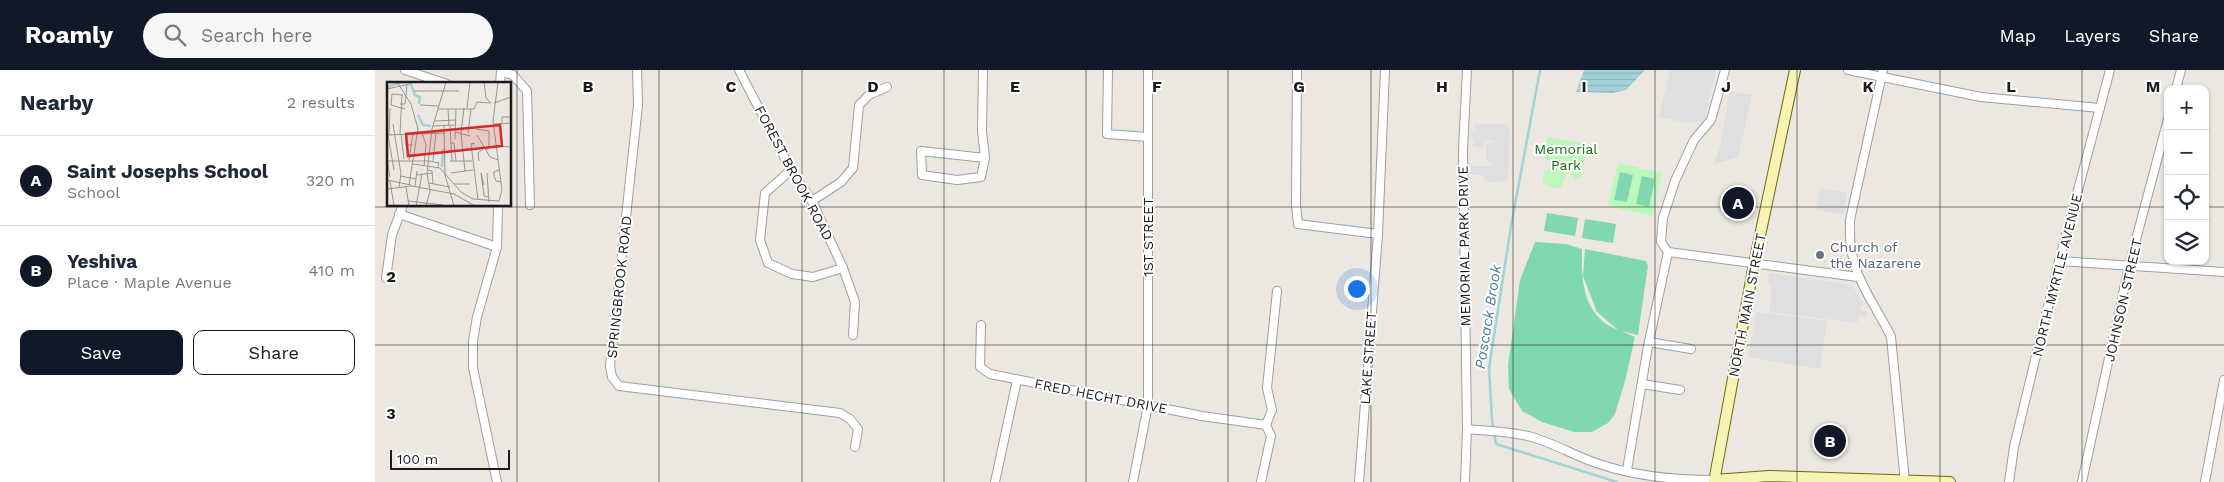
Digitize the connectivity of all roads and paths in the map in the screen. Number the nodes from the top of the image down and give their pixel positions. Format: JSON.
{"nodes":[{"id":1,"x":405,"y":70,"type":"edge"},
{"id":2,"x":637,"y":70,"type":"edge"},
{"id":3,"x":739,"y":70,"type":"edge"},
{"id":4,"x":983,"y":70,"type":"edge"},
{"id":5,"x":1108,"y":70,"type":"edge"},
{"id":6,"x":1148,"y":70,"type":"edge"},
{"id":7,"x":1297,"y":70,"type":"edge"},
{"id":8,"x":1385,"y":70,"type":"edge"},
{"id":9,"x":1467,"y":70,"type":"edge"},
{"id":10,"x":1725,"y":70,"type":"edge"},
{"id":11,"x":1795,"y":70,"type":"edge"},
{"id":12,"x":1849,"y":70,"type":"edge"},
{"id":13,"x":2110,"y":70,"type":"edge"},
{"id":14,"x":2181,"y":70,"type":"edge"},
{"id":15,"x":501,"y":71,"type":"edge"},
{"id":16,"x":1882,"y":73,"type":"edge"},
{"id":17,"x":441,"y":82,"type":"edge"},
{"id":18,"x":2177,"y":85,"type":"edge"},
{"id":19,"x":887,"y":87,"type":"dead end"},
{"id":20,"x":2100,"y":108,"type":"junction"},
{"id":21,"x":2165,"y":130,"type":"edge"},
{"id":22,"x":1148,"y":137,"type":"junction"},
{"id":23,"x":985,"y":158,"type":"junction"},
{"id":24,"x":791,"y":170,"type":"junction"},
{"id":25,"x":812,"y":201,"type":"junction"},
{"id":26,"x":530,"y":205,"type":"dead end"},
{"id":27,"x":403,"y":206,"type":"edge"},
{"id":28,"x":498,"y":206,"type":"edge"},
{"id":29,"x":399,"y":214,"type":"junction"},
{"id":30,"x":1378,"y":234,"type":"junction"},
{"id":31,"x":497,"y":247,"type":"junction"},
{"id":32,"x":1668,"y":252,"type":"junction"},
{"id":33,"x":2059,"y":261,"type":"junction"},
{"id":34,"x":1754,"y":264,"type":"junction"},
{"id":35,"x":2129,"y":266,"type":"junction"},
{"id":36,"x":843,"y":268,"type":"junction"},
{"id":37,"x":2224,"y":272,"type":"edge"},
{"id":38,"x":1857,"y":277,"type":"junction"},
{"id":39,"x":386,"y":278,"type":"dead end"},
{"id":40,"x":1277,"y":291,"type":"dead end"},
{"id":41,"x":981,"y":325,"type":"dead end"},
{"id":42,"x":853,"y":335,"type":"dead end"},
{"id":43,"x":1649,"y":342,"type":"junction"},
{"id":44,"x":1691,"y":350,"type":"dead end"},
{"id":45,"x":1017,"y":380,"type":"junction"},
{"id":46,"x":2224,"y":380,"type":"edge"},
{"id":47,"x":1642,"y":384,"type":"junction"},
{"id":48,"x":1680,"y":390,"type":"dead end"},
{"id":49,"x":1148,"y":405,"type":"junction"},
{"id":50,"x":1266,"y":424,"type":"junction"},
{"id":51,"x":1467,"y":429,"type":"junction"},
{"id":52,"x":855,"y":447,"type":"dead end"},
{"id":53,"x":1627,"y":470,"type":"junction"},
{"id":54,"x":1714,"y":481,"type":"edge"},
{"id":55,"x":1905,"y":481,"type":"edge"},
{"id":56,"x":497,"y":482,"type":"edge"},
{"id":57,"x":995,"y":482,"type":"edge"},
{"id":58,"x":1133,"y":482,"type":"edge"},
{"id":59,"x":1261,"y":482,"type":"edge"},
{"id":60,"x":1359,"y":482,"type":"edge"},
{"id":61,"x":1465,"y":482,"type":"edge"},
{"id":62,"x":1950,"y":482,"type":"edge"},
{"id":63,"x":2009,"y":482,"type":"edge"},
{"id":64,"x":2082,"y":482,"type":"edge"},
{"id":65,"x":2205,"y":482,"type":"edge"}],
"edges":[{"from":1,"to":17,"type":"street"},
{"from":2,"to":52,"type":"street","name":"SPRINGBROOK ROAD"},
{"from":3,"to":24,"type":"street","name":"FOREST BROOK ROAD"},
{"from":4,"to":23,"type":"street"},
{"from":5,"to":22,"type":"street"},
{"from":6,"to":22,"type":"street","name":"1ST STREET"},
{"from":7,"to":30,"type":"street"},
{"from":8,"to":30,"type":"street","name":"LAKE STREET"},
{"from":9,"to":51,"type":"street","name":"MEMORIAL PARK DRIVE"},
{"from":10,"to":32,"type":"street"},
{"from":11,"to":34,"type":"main road","name":"NORTH MAIN STREET"},
{"from":12,"to":16,"type":"street"},
{"from":13,"to":20,"type":"street","name":"NORTH MYRTLE AVENUE"},
{"from":14,"to":18,"type":"street"},
{"from":15,"to":26,"type":"street"},
{"from":16,"to":20,"type":"street"},
{"from":16,"to":38,"type":"street"},
{"from":19,"to":25,"type":"street"},
{"from":20,"to":33,"type":"street","name":"NORTH MYRTLE AVENUE"},
{"from":21,"to":35,"type":"street","name":"JOHNSON STREET"},
{"from":22,"to":49,"type":"street","name":"1ST STREET"},
{"from":23,"to":23,"type":"street"},
{"from":24,"to":25,"type":"street","name":"FOREST BROOK ROAD"},
{"from":24,"to":36,"type":"street"},
{"from":25,"to":36,"type":"street","name":"FOREST BROOK ROAD"},
{"from":27,"to":29,"type":"street"},
{"from":28,"to":31,"type":"street"},
{"from":29,"to":31,"type":"street"},
{"from":29,"to":39,"type":"street"},
{"from":30,"to":60,"type":"street","name":"LAKE STREET"},
{"from":31,"to":56,"type":"street"},
{"from":32,"to":34,"type":"street"},
{"from":32,"to":43,"type":"street"},
{"from":33,"to":35,"type":"street"},
{"from":33,"to":63,"type":"street","name":"NORTH MYRTLE AVENUE"},
{"from":34,"to":38,"type":"street"},
{"from":34,"to":54,"type":"main road","name":"NORTH MAIN STREET"},
{"from":35,"to":37,"type":"street"},
{"from":35,"to":64,"type":"street","name":"JOHNSON STREET"},
{"from":36,"to":42,"type":"street","name":"FOREST BROOK ROAD"},
{"from":38,"to":55,"type":"street"},
{"from":40,"to":50,"type":"street"},
{"from":41,"to":45,"type":"street","name":"FRED HECHT DRIVE"},
{"from":43,"to":44,"type":"street"},
{"from":43,"to":47,"type":"street"},
{"from":45,"to":49,"type":"street","name":"FRED HECHT DRIVE"},
{"from":45,"to":57,"type":"street"},
{"from":46,"to":65,"type":"street"},
{"from":47,"to":48,"type":"street"},
{"from":47,"to":53,"type":"street"},
{"from":49,"to":50,"type":"street","name":"FRED HECHT DRIVE"},
{"from":49,"to":58,"type":"street","name":"1ST STREET"},
{"from":50,"to":59,"type":"street"},
{"from":51,"to":53,"type":"street"},
{"from":51,"to":61,"type":"street","name":"MEMORIAL PARK DRIVE"},
{"from":53,"to":54,"type":"street"},
{"from":54,"to":55,"type":"main road"},
{"from":55,"to":62,"type":"main road"}]}
